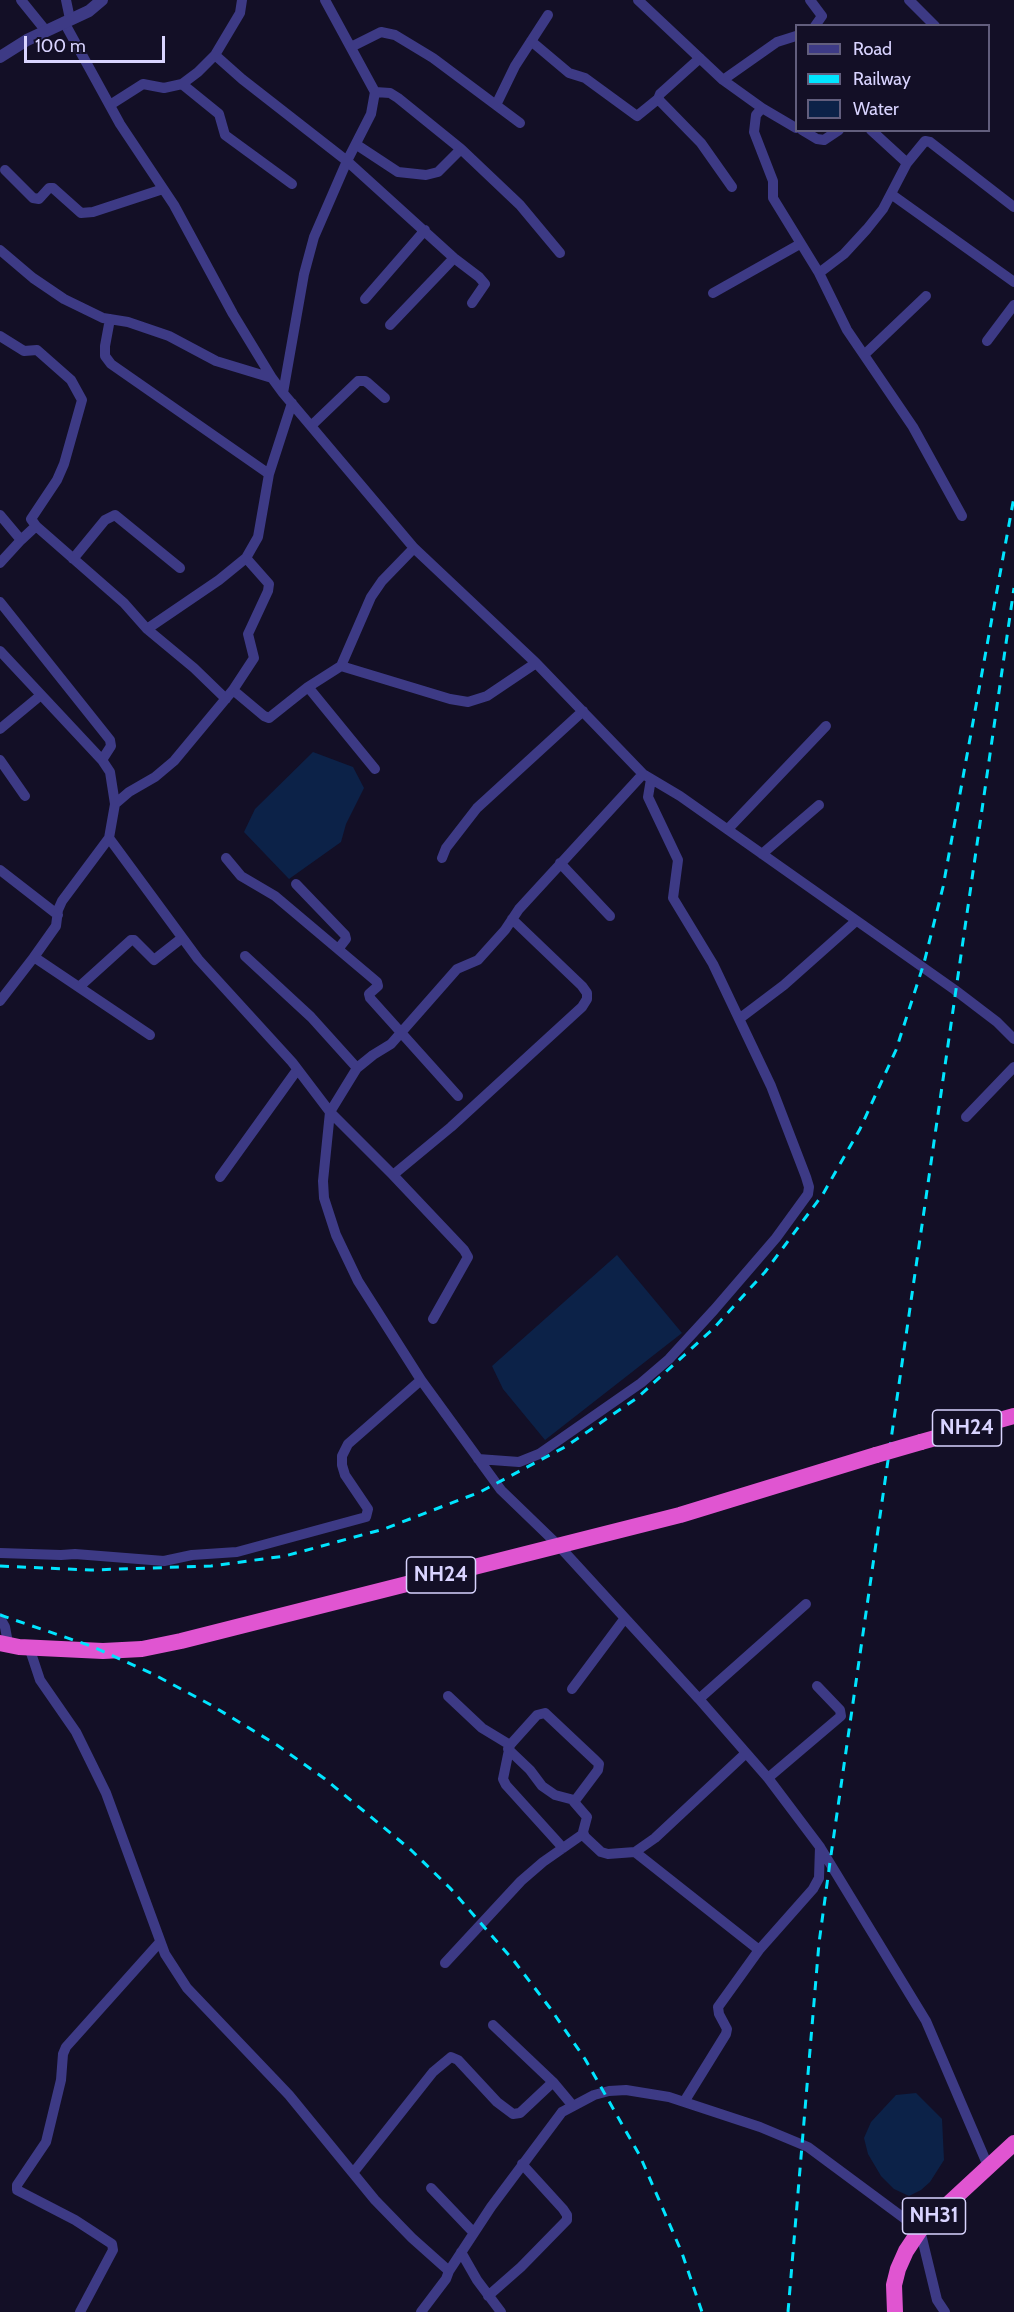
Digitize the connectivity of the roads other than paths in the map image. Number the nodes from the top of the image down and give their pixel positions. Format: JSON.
{"nodes":[{"id":1,"x":21,"y":0,"type":"edge"},
{"id":2,"x":66,"y":0,"type":"edge"},
{"id":3,"x":102,"y":0,"type":"edge"},
{"id":4,"x":242,"y":0,"type":"edge"},
{"id":5,"x":326,"y":0,"type":"edge"},
{"id":6,"x":638,"y":0,"type":"edge"},
{"id":7,"x":810,"y":0,"type":"edge"},
{"id":8,"x":909,"y":0,"type":"edge"},
{"id":9,"x":548,"y":15,"type":"dead end"},
{"id":10,"x":67,"y":21,"type":"junction"},
{"id":11,"x":816,"y":24,"type":"edge"},
{"id":12,"x":933,"y":24,"type":"edge"},
{"id":13,"x":46,"y":31,"type":"junction"},
{"id":14,"x":795,"y":36,"type":"edge"},
{"id":15,"x":531,"y":41,"type":"junction"},
{"id":16,"x":351,"y":47,"type":"junction"},
{"id":17,"x":215,"y":55,"type":"junction"},
{"id":18,"x":0,"y":57,"type":"edge"},
{"id":19,"x":700,"y":58,"type":"junction"},
{"id":20,"x":723,"y":80,"type":"junction"},
{"id":21,"x":182,"y":84,"type":"junction"},
{"id":22,"x":375,"y":92,"type":"junction"},
{"id":23,"x":658,"y":99,"type":"junction"},
{"id":24,"x":110,"y":105,"type":"junction"},
{"id":25,"x":496,"y":105,"type":"junction"},
{"id":26,"x":762,"y":108,"type":"junction"},
{"id":27,"x":520,"y":123,"type":"dead end"},
{"id":28,"x":792,"y":125,"type":"edge"},
{"id":29,"x":805,"y":132,"type":"edge"},
{"id":30,"x":835,"y":132,"type":"edge"},
{"id":31,"x":873,"y":132,"type":"edge"},
{"id":32,"x":933,"y":132,"type":"edge"},
{"id":33,"x":925,"y":141,"type":"junction"},
{"id":34,"x":357,"y":145,"type":"junction"},
{"id":35,"x":460,"y":149,"type":"junction"},
{"id":36,"x":347,"y":161,"type":"junction"},
{"id":37,"x":907,"y":163,"type":"junction"},
{"id":38,"x":5,"y":170,"type":"dead end"},
{"id":39,"x":292,"y":183,"type":"dead end"},
{"id":40,"x":732,"y":187,"type":"dead end"},
{"id":41,"x":163,"y":189,"type":"junction"},
{"id":42,"x":891,"y":194,"type":"junction"},
{"id":43,"x":1014,"y":207,"type":"edge"},
{"id":44,"x":425,"y":230,"type":"junction"},
{"id":45,"x":800,"y":244,"type":"junction"},
{"id":46,"x":0,"y":250,"type":"edge"},
{"id":47,"x":560,"y":253,"type":"dead end"},
{"id":48,"x":454,"y":258,"type":"junction"},
{"id":49,"x":819,"y":273,"type":"junction"},
{"id":50,"x":1014,"y":282,"type":"edge"},
{"id":51,"x":713,"y":293,"type":"dead end"},
{"id":52,"x":926,"y":296,"type":"dead end"},
{"id":53,"x":366,"y":299,"type":"dead end"},
{"id":54,"x":472,"y":303,"type":"dead end"},
{"id":55,"x":1014,"y":305,"type":"edge"},
{"id":56,"x":110,"y":319,"type":"junction"},
{"id":57,"x":390,"y":325,"type":"dead end"},
{"id":58,"x":0,"y":336,"type":"edge"},
{"id":59,"x":987,"y":341,"type":"dead end"},
{"id":60,"x":864,"y":355,"type":"junction"},
{"id":61,"x":272,"y":378,"type":"junction"},
{"id":62,"x":283,"y":393,"type":"junction"},
{"id":63,"x":385,"y":398,"type":"dead end"},
{"id":64,"x":292,"y":404,"type":"junction"},
{"id":65,"x":311,"y":426,"type":"junction"},
{"id":66,"x":269,"y":474,"type":"junction"},
{"id":67,"x":0,"y":515,"type":"edge"},
{"id":68,"x":962,"y":516,"type":"dead end"},
{"id":69,"x":36,"y":526,"type":"junction"},
{"id":70,"x":21,"y":540,"type":"junction"},
{"id":71,"x":414,"y":548,"type":"junction"},
{"id":72,"x":246,"y":558,"type":"junction"},
{"id":73,"x":73,"y":559,"type":"junction"},
{"id":74,"x":0,"y":563,"type":"edge"},
{"id":75,"x":180,"y":568,"type":"dead end"},
{"id":76,"x":0,"y":602,"type":"edge"},
{"id":77,"x":147,"y":629,"type":"junction"},
{"id":78,"x":0,"y":651,"type":"edge"},
{"id":79,"x":536,"y":663,"type":"junction"},
{"id":80,"x":341,"y":666,"type":"junction"},
{"id":81,"x":308,"y":687,"type":"junction"},
{"id":82,"x":40,"y":695,"type":"junction"},
{"id":83,"x":230,"y":695,"type":"junction"},
{"id":84,"x":583,"y":711,"type":"junction"},
{"id":85,"x":826,"y":726,"type":"dead end"},
{"id":86,"x":0,"y":729,"type":"edge"},
{"id":87,"x":0,"y":760,"type":"edge"},
{"id":88,"x":102,"y":760,"type":"junction"},
{"id":89,"x":375,"y":769,"type":"dead end"},
{"id":90,"x":647,"y":776,"type":"junction"},
{"id":91,"x":25,"y":796,"type":"dead end"},
{"id":92,"x":116,"y":804,"type":"junction"},
{"id":93,"x":819,"y":805,"type":"dead end"},
{"id":94,"x":728,"y":830,"type":"junction"},
{"id":95,"x":109,"y":838,"type":"junction"},
{"id":96,"x":762,"y":854,"type":"junction"},
{"id":97,"x":226,"y":858,"type":"dead end"},
{"id":98,"x":442,"y":858,"type":"dead end"},
{"id":99,"x":560,"y":863,"type":"junction"},
{"id":100,"x":0,"y":870,"type":"edge"},
{"id":101,"x":296,"y":884,"type":"dead end"},
{"id":102,"x":58,"y":915,"type":"junction"},
{"id":103,"x":610,"y":916,"type":"dead end"},
{"id":104,"x":512,"y":919,"type":"junction"},
{"id":105,"x":856,"y":921,"type":"junction"},
{"id":106,"x":182,"y":938,"type":"junction"},
{"id":107,"x":339,"y":948,"type":"junction"},
{"id":108,"x":245,"y":956,"type":"dead end"},
{"id":109,"x":34,"y":957,"type":"junction"},
{"id":110,"x":79,"y":987,"type":"junction"},
{"id":111,"x":0,"y":1000,"type":"edge"},
{"id":112,"x":739,"y":1019,"type":"junction"},
{"id":113,"x":401,"y":1031,"type":"junction"},
{"id":114,"x":150,"y":1035,"type":"dead end"},
{"id":115,"x":1014,"y":1039,"type":"edge"},
{"id":116,"x":1014,"y":1067,"type":"edge"},
{"id":117,"x":357,"y":1068,"type":"junction"},
{"id":118,"x":297,"y":1070,"type":"junction"},
{"id":119,"x":458,"y":1096,"type":"dead end"},
{"id":120,"x":330,"y":1112,"type":"junction"},
{"id":121,"x":966,"y":1117,"type":"dead end"},
{"id":122,"x":393,"y":1175,"type":"junction"},
{"id":123,"x":220,"y":1178,"type":"dead end"},
{"id":124,"x":433,"y":1319,"type":"dead end"},
{"id":125,"x":421,"y":1380,"type":"junction"},
{"id":126,"x":1014,"y":1416,"type":"edge"},
{"id":127,"x":478,"y":1459,"type":"junction"},
{"id":128,"x":559,"y":1546,"type":"junction"},
{"id":129,"x":0,"y":1553,"type":"edge"},
{"id":130,"x":806,"y":1604,"type":"dead end"},
{"id":131,"x":0,"y":1618,"type":"edge"},
{"id":132,"x":625,"y":1618,"type":"junction"},
{"id":133,"x":4,"y":1643,"type":"edge"},
{"id":134,"x":29,"y":1647,"type":"junction"},
{"id":135,"x":817,"y":1686,"type":"dead end"},
{"id":136,"x":572,"y":1689,"type":"dead end"},
{"id":137,"x":448,"y":1696,"type":"dead end"},
{"id":138,"x":699,"y":1699,"type":"junction"},
{"id":139,"x":509,"y":1747,"type":"junction"},
{"id":140,"x":746,"y":1753,"type":"junction"},
{"id":141,"x":768,"y":1778,"type":"junction"},
{"id":142,"x":574,"y":1800,"type":"junction"},
{"id":143,"x":583,"y":1834,"type":"junction"},
{"id":144,"x":820,"y":1847,"type":"junction"},
{"id":145,"x":563,"y":1848,"type":"junction"},
{"id":146,"x":635,"y":1852,"type":"junction"},
{"id":147,"x":160,"y":1942,"type":"junction"},
{"id":148,"x":759,"y":1950,"type":"junction"},
{"id":149,"x":445,"y":1963,"type":"dead end"},
{"id":150,"x":493,"y":2025,"type":"dead end"},
{"id":151,"x":553,"y":2082,"type":"junction"},
{"id":152,"x":684,"y":2102,"type":"junction"},
{"id":153,"x":573,"y":2106,"type":"junction"},
{"id":154,"x":1014,"y":2143,"type":"edge"},
{"id":155,"x":522,"y":2164,"type":"junction"},
{"id":156,"x":988,"y":2166,"type":"junction"},
{"id":157,"x":353,"y":2173,"type":"junction"},
{"id":158,"x":431,"y":2188,"type":"dead end"},
{"id":159,"x":920,"y":2230,"type":"junction"},
{"id":160,"x":474,"y":2233,"type":"junction"},
{"id":161,"x":461,"y":2252,"type":"junction"},
{"id":162,"x":449,"y":2271,"type":"junction"},
{"id":163,"x":488,"y":2296,"type":"junction"},
{"id":164,"x":80,"y":2312,"type":"edge"},
{"id":165,"x":421,"y":2312,"type":"edge"},
{"id":166,"x":501,"y":2312,"type":"edge"},
{"id":167,"x":895,"y":2312,"type":"edge"},
{"id":168,"x":945,"y":2312,"type":"edge"}],
"edges":[{"from":1,"to":13,"type":"street"},
{"from":2,"to":10,"type":"street"},
{"from":3,"to":10,"type":"street"},
{"from":4,"to":17,"type":"street"},
{"from":5,"to":16,"type":"street"},
{"from":6,"to":19,"type":"street"},
{"from":7,"to":11,"type":"street"},
{"from":8,"to":12,"type":"street"},
{"from":9,"to":15,"type":"street"},
{"from":10,"to":13,"type":"street"},
{"from":10,"to":24,"type":"street"},
{"from":13,"to":18,"type":"street"},
{"from":14,"to":20,"type":"street"},
{"from":15,"to":23,"type":"street"},
{"from":15,"to":25,"type":"street"},
{"from":16,"to":22,"type":"street"},
{"from":16,"to":25,"type":"street"},
{"from":17,"to":21,"type":"street"},
{"from":17,"to":36,"type":"street"},
{"from":19,"to":20,"type":"street"},
{"from":19,"to":23,"type":"street"},
{"from":20,"to":26,"type":"street"},
{"from":21,"to":24,"type":"street"},
{"from":21,"to":39,"type":"street"},
{"from":22,"to":34,"type":"street"},
{"from":22,"to":35,"type":"street"},
{"from":23,"to":40,"type":"street"},
{"from":24,"to":41,"type":"street"},
{"from":25,"to":27,"type":"street"},
{"from":26,"to":28,"type":"street"},
{"from":26,"to":45,"type":"street"},
{"from":29,"to":30,"type":"street"},
{"from":31,"to":37,"type":"street"},
{"from":32,"to":33,"type":"street"},
{"from":33,"to":37,"type":"street"},
{"from":33,"to":43,"type":"street"},
{"from":34,"to":35,"type":"street"},
{"from":34,"to":36,"type":"street"},
{"from":35,"to":47,"type":"street"},
{"from":36,"to":44,"type":"street"},
{"from":36,"to":62,"type":"street"},
{"from":37,"to":42,"type":"street"},
{"from":38,"to":41,"type":"street"},
{"from":41,"to":61,"type":"street"},
{"from":42,"to":49,"type":"street"},
{"from":42,"to":50,"type":"street"},
{"from":44,"to":48,"type":"street"},
{"from":44,"to":53,"type":"street"},
{"from":45,"to":49,"type":"street"},
{"from":45,"to":51,"type":"street"},
{"from":46,"to":56,"type":"street"},
{"from":48,"to":54,"type":"street"},
{"from":48,"to":57,"type":"street"},
{"from":49,"to":60,"type":"street"},
{"from":52,"to":60,"type":"street"},
{"from":55,"to":59,"type":"street"},
{"from":56,"to":61,"type":"street"},
{"from":56,"to":66,"type":"street"},
{"from":58,"to":69,"type":"street"},
{"from":60,"to":68,"type":"street"},
{"from":61,"to":62,"type":"street"},
{"from":62,"to":64,"type":"street"},
{"from":63,"to":65,"type":"street"},
{"from":64,"to":65,"type":"street"},
{"from":64,"to":66,"type":"street"},
{"from":65,"to":71,"type":"street"},
{"from":66,"to":72,"type":"street"},
{"from":67,"to":70,"type":"street"},
{"from":69,"to":70,"type":"street"},
{"from":69,"to":73,"type":"street"},
{"from":70,"to":74,"type":"street"},
{"from":71,"to":79,"type":"street"},
{"from":71,"to":80,"type":"street"},
{"from":72,"to":77,"type":"street"},
{"from":72,"to":83,"type":"street"},
{"from":73,"to":75,"type":"street"},
{"from":73,"to":77,"type":"street"},
{"from":76,"to":88,"type":"street"},
{"from":77,"to":83,"type":"street"},
{"from":78,"to":82,"type":"street"},
{"from":79,"to":80,"type":"street"},
{"from":79,"to":84,"type":"street"},
{"from":80,"to":81,"type":"street"},
{"from":81,"to":83,"type":"street"},
{"from":81,"to":89,"type":"street"},
{"from":82,"to":86,"type":"street"},
{"from":82,"to":88,"type":"street"},
{"from":83,"to":92,"type":"street"},
{"from":84,"to":90,"type":"street"},
{"from":84,"to":98,"type":"street"},
{"from":85,"to":94,"type":"street"},
{"from":87,"to":91,"type":"street"},
{"from":88,"to":92,"type":"street"},
{"from":90,"to":94,"type":"street"},
{"from":90,"to":99,"type":"street"},
{"from":90,"to":112,"type":"street"},
{"from":92,"to":95,"type":"street"},
{"from":93,"to":96,"type":"street"},
{"from":94,"to":96,"type":"street"},
{"from":95,"to":102,"type":"street"},
{"from":95,"to":106,"type":"street"},
{"from":96,"to":105,"type":"street"},
{"from":97,"to":107,"type":"street"},
{"from":99,"to":103,"type":"street"},
{"from":99,"to":104,"type":"street"},
{"from":100,"to":102,"type":"street"},
{"from":101,"to":107,"type":"street"},
{"from":102,"to":109,"type":"street"},
{"from":104,"to":113,"type":"street"},
{"from":104,"to":122,"type":"street"},
{"from":105,"to":112,"type":"street"},
{"from":105,"to":115,"type":"street"},
{"from":106,"to":110,"type":"street"},
{"from":106,"to":118,"type":"street"},
{"from":107,"to":113,"type":"street"},
{"from":108,"to":117,"type":"street"},
{"from":109,"to":110,"type":"street"},
{"from":109,"to":111,"type":"street"},
{"from":110,"to":114,"type":"street"},
{"from":112,"to":127,"type":"street"},
{"from":113,"to":117,"type":"street"},
{"from":113,"to":119,"type":"street"},
{"from":116,"to":121,"type":"street"},
{"from":117,"to":120,"type":"street"},
{"from":118,"to":120,"type":"street"},
{"from":118,"to":123,"type":"street"},
{"from":120,"to":122,"type":"street"},
{"from":120,"to":125,"type":"street"},
{"from":122,"to":124,"type":"street"},
{"from":125,"to":127,"type":"street"},
{"from":125,"to":129,"type":"street"},
{"from":126,"to":128,"type":"highway","number":"NH24","bridge":true},
{"from":127,"to":128,"type":"street"},
{"from":128,"to":132,"type":"street"},
{"from":128,"to":134,"type":"highway","number":"NH24"},
{"from":130,"to":138,"type":"street"},
{"from":131,"to":133,"type":"street"},
{"from":132,"to":136,"type":"street"},
{"from":132,"to":138,"type":"street"},
{"from":133,"to":134,"type":"highway","number":"NH24"},
{"from":134,"to":147,"type":"street"},
{"from":135,"to":141,"type":"street"},
{"from":137,"to":139,"type":"street"},
{"from":138,"to":140,"type":"street"},
{"from":139,"to":142,"type":"street"},
{"from":139,"to":142,"type":"street"},
{"from":139,"to":145,"type":"street"},
{"from":140,"to":141,"type":"street"},
{"from":140,"to":146,"type":"street"},
{"from":141,"to":144,"type":"street"},
{"from":142,"to":143,"type":"street"},
{"from":143,"to":145,"type":"street"},
{"from":143,"to":146,"type":"street"},
{"from":144,"to":148,"type":"street"},
{"from":144,"to":156,"type":"street"},
{"from":145,"to":149,"type":"street"},
{"from":146,"to":148,"type":"street"},
{"from":147,"to":157,"type":"street"},
{"from":147,"to":164,"type":"street"},
{"from":148,"to":152,"type":"street"},
{"from":150,"to":151,"type":"street"},
{"from":151,"to":153,"type":"street"},
{"from":151,"to":157,"type":"street"},
{"from":152,"to":153,"type":"street"},
{"from":152,"to":159,"type":"street"},
{"from":153,"to":155,"type":"street"},
{"from":154,"to":156,"type":"highway","number":"NH31"},
{"from":155,"to":160,"type":"street"},
{"from":155,"to":163,"type":"street"},
{"from":156,"to":159,"type":"highway","number":"NH31"},
{"from":157,"to":162,"type":"street"},
{"from":158,"to":160,"type":"street"},
{"from":159,"to":167,"type":"highway","number":"NH31"},
{"from":159,"to":168,"type":"street"},
{"from":160,"to":161,"type":"street"},
{"from":161,"to":162,"type":"street"},
{"from":161,"to":163,"type":"street"},
{"from":162,"to":165,"type":"street"},
{"from":163,"to":166,"type":"street"}]}
